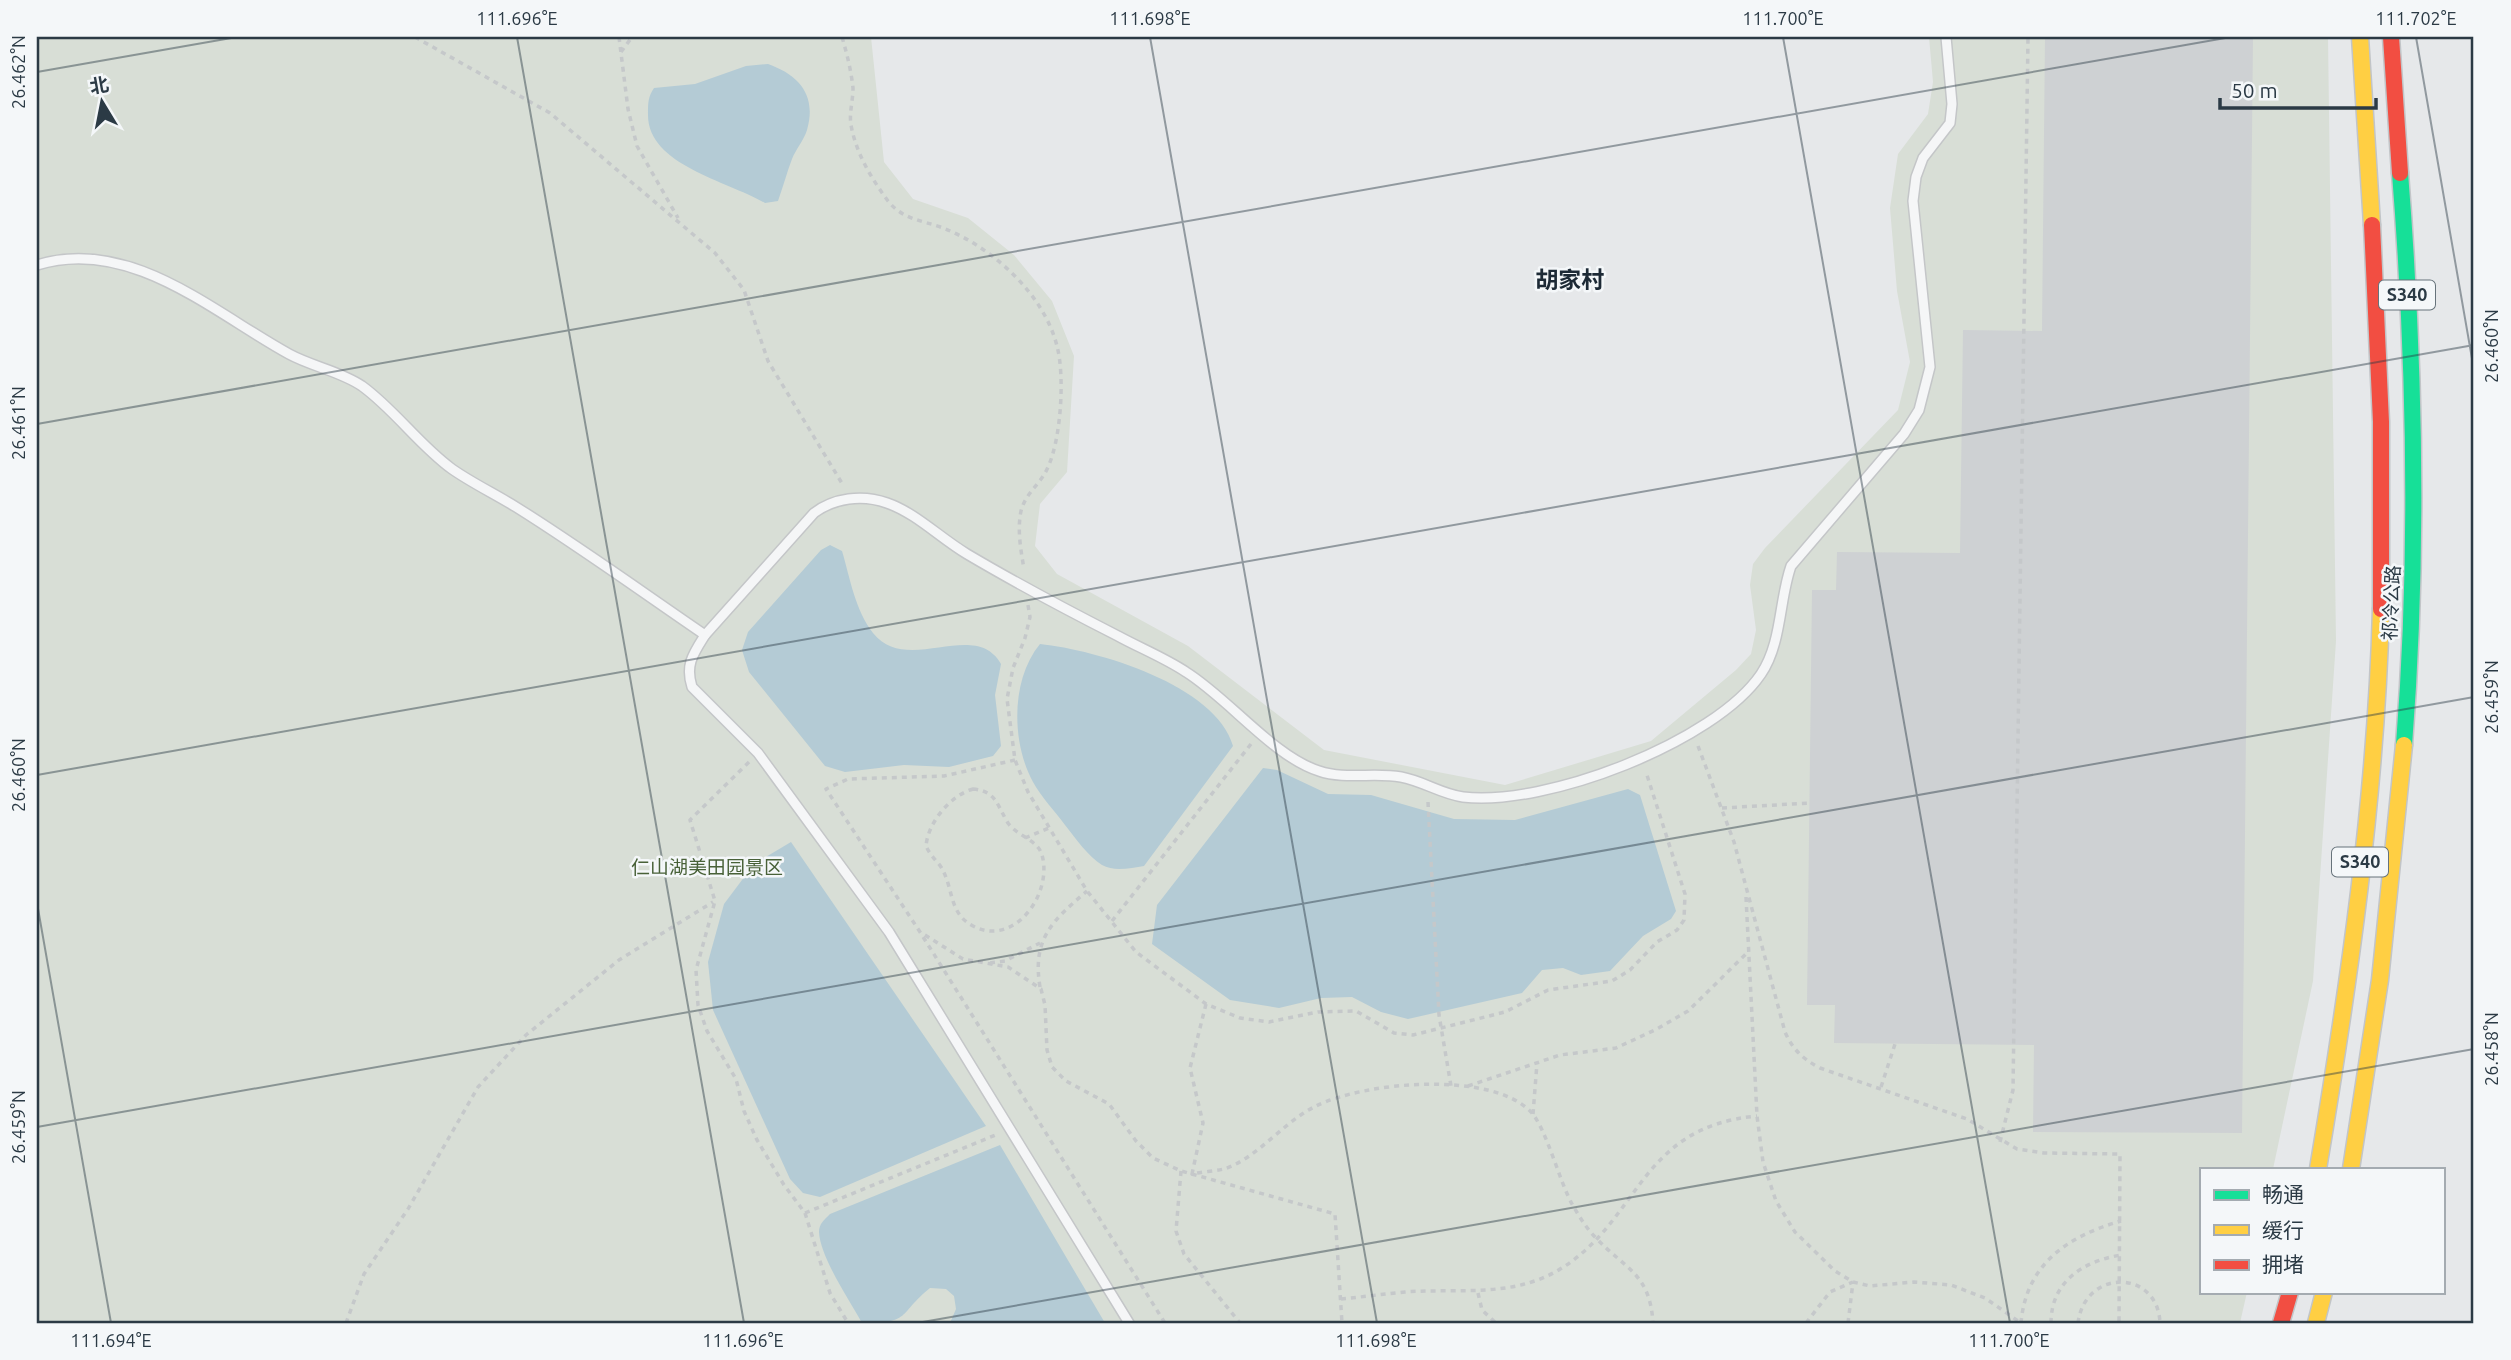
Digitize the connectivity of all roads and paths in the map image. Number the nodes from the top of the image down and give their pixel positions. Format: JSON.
{"nodes":[{"id":1,"x":415,"y":37,"type":"edge"},
{"id":2,"x":619,"y":37,"type":"edge"},
{"id":3,"x":632,"y":37,"type":"edge"},
{"id":4,"x":1946,"y":37,"type":"edge"},
{"id":5,"x":2028,"y":37,"type":"edge"},
{"id":6,"x":2360,"y":37,"type":"edge"},
{"id":7,"x":2391,"y":37,"type":"edge"},
{"id":8,"x":621,"y":52,"type":"junction"},
{"id":9,"x":680,"y":222,"type":"junction"},
{"id":10,"x":37,"y":265,"type":"edge"},
{"id":11,"x":851,"y":499,"type":"junction"},
{"id":12,"x":705,"y":635,"type":"junction"},
{"id":13,"x":1261,"y":732,"type":"junction"},
{"id":14,"x":1693,"y":733,"type":"junction"},
{"id":15,"x":758,"y":753,"type":"junction"},
{"id":16,"x":1015,"y":760,"type":"dead end"},
{"id":17,"x":1810,"y":803,"type":"dead end"},
{"id":18,"x":1722,"y":808,"type":"junction"},
{"id":19,"x":1428,"y":813,"type":"dead end"},
{"id":20,"x":1049,"y":828,"type":"dead end"},
{"id":21,"x":1025,"y":838,"type":"junction"},
{"id":22,"x":1087,"y":891,"type":"dead end"},
{"id":23,"x":1745,"y":892,"type":"junction"},
{"id":24,"x":715,"y":901,"type":"junction"},
{"id":25,"x":1112,"y":921,"type":"dead end"},
{"id":26,"x":920,"y":932,"type":"junction"},
{"id":27,"x":1040,"y":943,"type":"junction"},
{"id":28,"x":1749,"y":951,"type":"junction"},
{"id":29,"x":985,"y":964,"type":"junction"},
{"id":30,"x":1041,"y":989,"type":"junction"},
{"id":31,"x":1206,"y":1004,"type":"dead end"},
{"id":32,"x":1895,"y":1044,"type":"dead end"},
{"id":33,"x":1537,"y":1063,"type":"junction"},
{"id":34,"x":1451,"y":1086,"type":"junction"},
{"id":35,"x":1467,"y":1086,"type":"junction"},
{"id":36,"x":1881,"y":1087,"type":"junction"},
{"id":37,"x":1533,"y":1114,"type":"junction"},
{"id":38,"x":1757,"y":1116,"type":"junction"},
{"id":39,"x":1010,"y":1130,"type":"junction"},
{"id":40,"x":2000,"y":1142,"type":"junction"},
{"id":41,"x":2318,"y":1168,"type":"edge"},
{"id":42,"x":2351,"y":1168,"type":"edge"},
{"id":43,"x":1181,"y":1171,"type":"junction"},
{"id":44,"x":1192,"y":1174,"type":"junction"},
{"id":45,"x":805,"y":1213,"type":"junction"},
{"id":46,"x":2120,"y":1221,"type":"junction"},
{"id":47,"x":1598,"y":1240,"type":"junction"},
{"id":48,"x":2121,"y":1255,"type":"junction"},
{"id":49,"x":2121,"y":1281,"type":"junction"},
{"id":50,"x":1853,"y":1282,"type":"junction"},
{"id":51,"x":1478,"y":1293,"type":"junction"},
{"id":52,"x":2289,"y":1294,"type":"edge"},
{"id":53,"x":2323,"y":1294,"type":"edge"},
{"id":54,"x":1341,"y":1299,"type":"junction"},
{"id":55,"x":346,"y":1323,"type":"edge"},
{"id":56,"x":848,"y":1323,"type":"edge"},
{"id":57,"x":1129,"y":1323,"type":"edge"},
{"id":58,"x":1165,"y":1323,"type":"edge"},
{"id":59,"x":1240,"y":1323,"type":"edge"},
{"id":60,"x":1342,"y":1323,"type":"edge"},
{"id":61,"x":1496,"y":1323,"type":"edge"},
{"id":62,"x":1653,"y":1323,"type":"edge"},
{"id":63,"x":1806,"y":1323,"type":"edge"},
{"id":64,"x":1848,"y":1323,"type":"edge"},
{"id":65,"x":2021,"y":1323,"type":"edge"},
{"id":66,"x":2051,"y":1323,"type":"edge"},
{"id":67,"x":2078,"y":1323,"type":"edge"},
{"id":68,"x":2119,"y":1323,"type":"edge"},
{"id":69,"x":2160,"y":1323,"type":"edge"},
{"id":70,"x":2281,"y":1323,"type":"edge"},
{"id":71,"x":2316,"y":1323,"type":"edge"}],
"edges":[{"from":1,"to":9,"type":"path"},
{"from":2,"to":8,"type":"path"},
{"from":3,"to":8,"type":"path"},
{"from":4,"to":14,"type":"lane"},
{"from":5,"to":40,"type":"path"},
{"from":6,"to":41,"type":"main road","name":"祁冷公路","number":"S340"},
{"from":7,"to":42,"type":"main road","name":"祁冷公路","number":"S340"},
{"from":8,"to":9,"type":"path"},
{"from":9,"to":11,"type":"path"},
{"from":10,"to":12,"type":"lane"},
{"from":11,"to":12,"type":"lane"},
{"from":11,"to":13,"type":"lane"},
{"from":12,"to":15,"type":"lane"},
{"from":13,"to":14,"type":"lane"},
{"from":13,"to":25,"type":"path"},
{"from":14,"to":18,"type":"path"},
{"from":15,"to":24,"type":"path"},
{"from":15,"to":39,"type":"lane"},
{"from":16,"to":26,"type":"path"},
{"from":17,"to":18,"type":"path"},
{"from":18,"to":23,"type":"path"},
{"from":19,"to":34,"type":"path"},
{"from":20,"to":21,"type":"path"},
{"from":21,"to":21,"type":"path"},
{"from":22,"to":27,"type":"path"},
{"from":23,"to":28,"type":"path"},
{"from":23,"to":36,"type":"path"},
{"from":24,"to":45,"type":"path"},
{"from":24,"to":55,"type":"path"},
{"from":26,"to":29,"type":"path"},
{"from":26,"to":58,"type":"path"},
{"from":27,"to":29,"type":"path"},
{"from":27,"to":30,"type":"path"},
{"from":28,"to":33,"type":"path"},
{"from":28,"to":38,"type":"path"},
{"from":29,"to":30,"type":"path"},
{"from":30,"to":43,"type":"path"},
{"from":31,"to":44,"type":"path"},
{"from":32,"to":36,"type":"path"},
{"from":33,"to":35,"type":"path"},
{"from":33,"to":37,"type":"path"},
{"from":34,"to":35,"type":"path"},
{"from":34,"to":44,"type":"path"},
{"from":35,"to":37,"type":"path"},
{"from":36,"to":40,"type":"path"},
{"from":37,"to":47,"type":"path"},
{"from":38,"to":47,"type":"path"},
{"from":38,"to":50,"type":"path"},
{"from":39,"to":45,"type":"path"},
{"from":39,"to":57,"type":"lane"},
{"from":40,"to":46,"type":"path"},
{"from":43,"to":44,"type":"path"},
{"from":43,"to":59,"type":"path"},
{"from":44,"to":54,"type":"path"},
{"from":45,"to":56,"type":"path"},
{"from":46,"to":48,"type":"path"},
{"from":46,"to":65,"type":"path"},
{"from":47,"to":51,"type":"path"},
{"from":47,"to":62,"type":"path"},
{"from":48,"to":49,"type":"path"},
{"from":48,"to":66,"type":"path"},
{"from":49,"to":67,"type":"path"},
{"from":49,"to":68,"type":"path"},
{"from":49,"to":69,"type":"path"},
{"from":50,"to":63,"type":"path"},
{"from":50,"to":64,"type":"path"},
{"from":50,"to":65,"type":"path"},
{"from":51,"to":54,"type":"path"},
{"from":51,"to":61,"type":"path"},
{"from":52,"to":70,"type":"main road"},
{"from":53,"to":71,"type":"main road"},
{"from":54,"to":60,"type":"path"}]}
